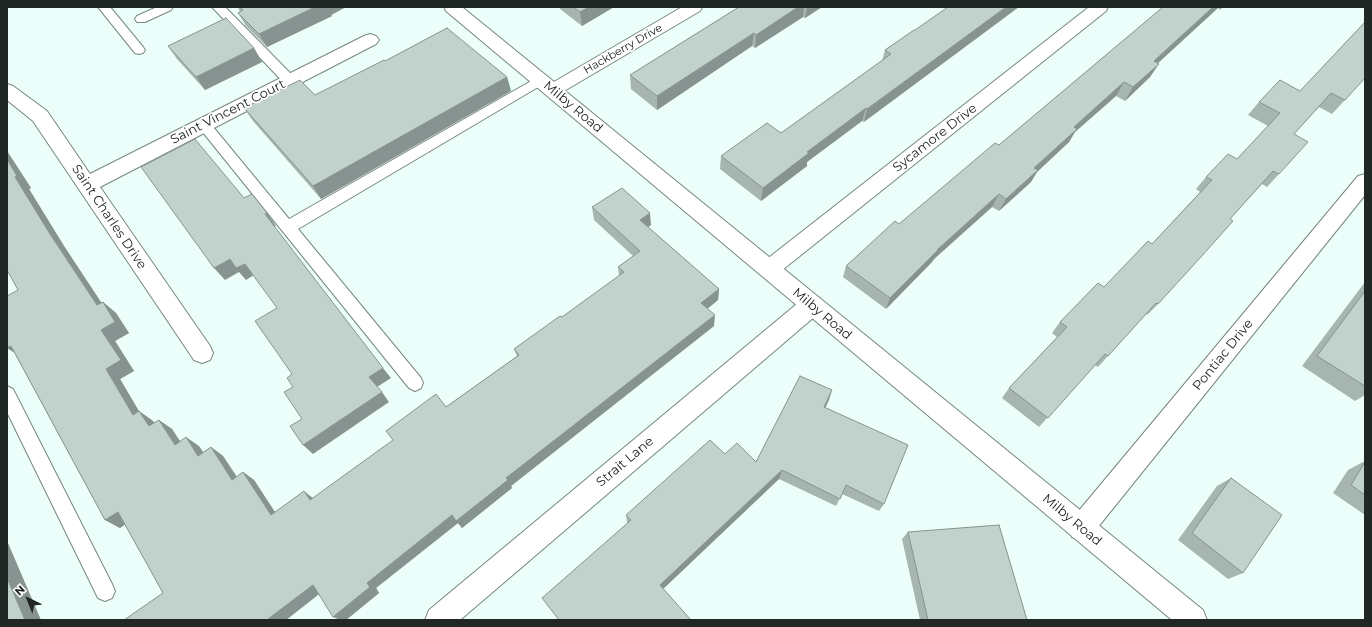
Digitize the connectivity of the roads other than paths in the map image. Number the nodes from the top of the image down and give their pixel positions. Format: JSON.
{"nodes":[{"id":1,"x":104,"y":7,"type":"edge"},
{"id":2,"x":167,"y":7,"type":"edge"},
{"id":3,"x":218,"y":7,"type":"edge"},
{"id":4,"x":452,"y":7,"type":"edge"},
{"id":5,"x":694,"y":7,"type":"edge"},
{"id":6,"x":1100,"y":7,"type":"edge"},
{"id":7,"x":141,"y":19,"type":"dead end"},
{"id":8,"x":370,"y":40,"type":"dead end"},
{"id":9,"x":139,"y":50,"type":"dead end"},
{"id":10,"x":290,"y":81,"type":"junction"},
{"id":11,"x":546,"y":85,"type":"junction"},
{"id":12,"x":7,"y":90,"type":"edge"},
{"id":13,"x":204,"y":125,"type":"junction"},
{"id":14,"x":1365,"y":182,"type":"edge"},
{"id":15,"x":87,"y":185,"type":"junction"},
{"id":16,"x":288,"y":227,"type":"junction"},
{"id":17,"x":769,"y":270,"type":"junction"},
{"id":18,"x":812,"y":305,"type":"junction"},
{"id":19,"x":202,"y":353,"type":"dead end"},
{"id":20,"x":415,"y":383,"type":"dead end"},
{"id":21,"x":7,"y":394,"type":"edge"},
{"id":22,"x":1081,"y":528,"type":"junction"},
{"id":23,"x":105,"y":591,"type":"dead end"},
{"id":24,"x":439,"y":620,"type":"edge"},
{"id":25,"x":1193,"y":620,"type":"edge"}],
"edges":[{"from":1,"to":9,"type":"lane"},
{"from":2,"to":7,"type":"lane"},
{"from":3,"to":10,"type":"lane"},
{"from":4,"to":11,"type":"street","name":"Milby Road"},
{"from":5,"to":11,"type":"street","name":"Hackberry Drive"},
{"from":6,"to":17,"type":"street","name":"Sycamore Drive"},
{"from":8,"to":10,"type":"street","name":"Saint Vincent Court"},
{"from":10,"to":13,"type":"street","name":"Saint Vincent Court"},
{"from":11,"to":16,"type":"lane"},
{"from":11,"to":17,"type":"street","name":"Milby Road"},
{"from":12,"to":15,"type":"street","name":"Saint Charles Drive"},
{"from":13,"to":15,"type":"street","name":"Saint Vincent Court"},
{"from":13,"to":16,"type":"lane"},
{"from":14,"to":22,"type":"street","name":"Pontiac Drive"},
{"from":15,"to":19,"type":"street","name":"Saint Charles Drive"},
{"from":16,"to":20,"type":"lane"},
{"from":17,"to":18,"type":"street","name":"Milby Road"},
{"from":18,"to":22,"type":"street","name":"Milby Road"},
{"from":18,"to":24,"type":"street","name":"Strait Lane"},
{"from":21,"to":23,"type":"lane"},
{"from":22,"to":25,"type":"street","name":"Milby Road"}]}
